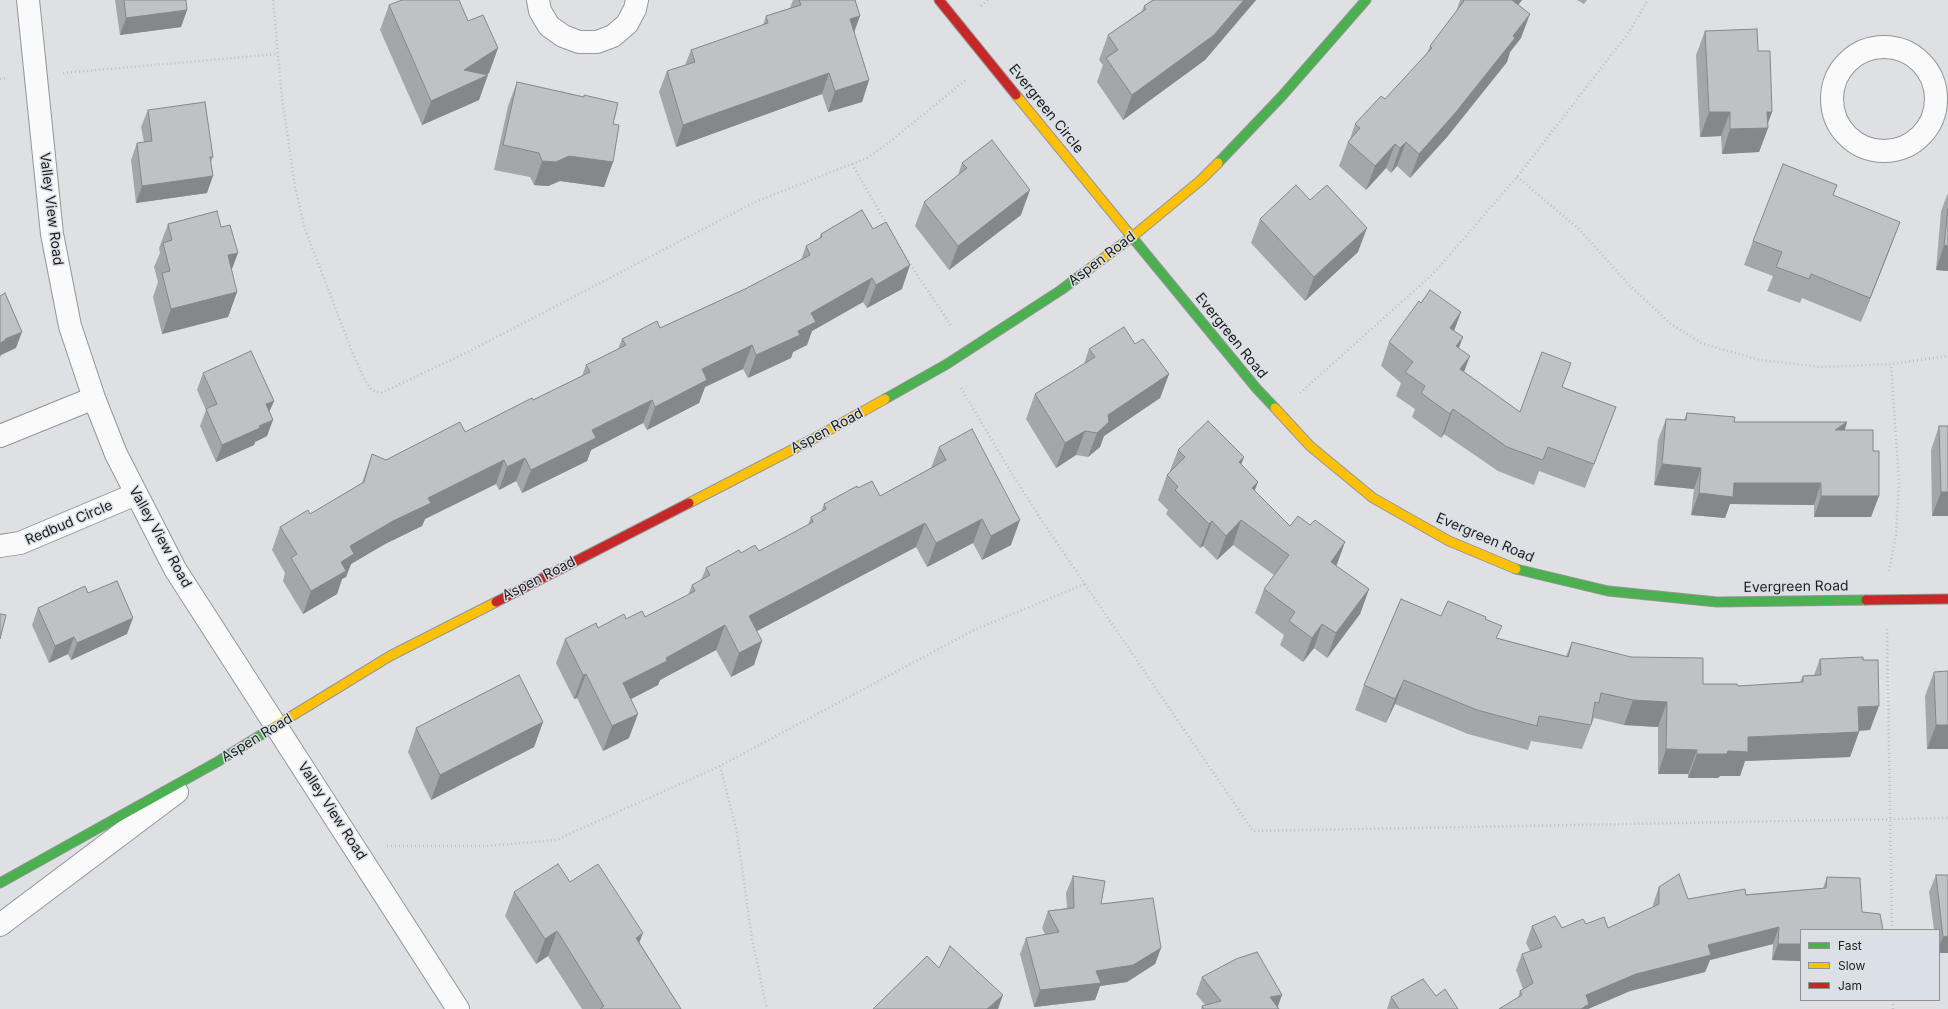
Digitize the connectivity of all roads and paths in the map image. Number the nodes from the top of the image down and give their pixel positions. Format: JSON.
{"nodes":[{"id":1,"x":28,"y":0,"type":"edge"},
{"id":2,"x":273,"y":0,"type":"edge"},
{"id":3,"x":538,"y":0,"type":"edge"},
{"id":4,"x":637,"y":0,"type":"edge"},
{"id":5,"x":939,"y":0,"type":"edge"},
{"id":6,"x":1366,"y":0,"type":"edge"},
{"id":7,"x":1648,"y":0,"type":"edge"},
{"id":8,"x":278,"y":54,"type":"junction"},
{"id":9,"x":989,"y":62,"type":"junction"},
{"id":10,"x":36,"y":76,"type":"junction"},
{"id":11,"x":0,"y":79,"type":"edge"},
{"id":12,"x":1942,"y":105,"type":"edge"},
{"id":13,"x":852,"y":164,"type":"junction"},
{"id":14,"x":1517,"y":177,"type":"junction"},
{"id":15,"x":1132,"y":237,"type":"junction"},
{"id":16,"x":968,"y":351,"type":"junction"},
{"id":17,"x":1948,"y":356,"type":"edge"},
{"id":18,"x":947,"y":364,"type":"junction"},
{"id":19,"x":1891,"y":364,"type":"junction"},
{"id":20,"x":94,"y":398,"type":"junction"},
{"id":21,"x":1279,"y":413,"type":"junction"},
{"id":22,"x":0,"y":436,"type":"edge"},
{"id":23,"x":136,"y":494,"type":"junction"},
{"id":24,"x":0,"y":546,"type":"edge"},
{"id":25,"x":1085,"y":584,"type":"junction"},
{"id":26,"x":1948,"y":599,"type":"edge"},
{"id":27,"x":1883,"y":600,"type":"junction"},
{"id":28,"x":277,"y":725,"type":"junction"},
{"id":29,"x":217,"y":762,"type":"junction"},
{"id":30,"x":720,"y":766,"type":"junction"},
{"id":31,"x":1948,"y":818,"type":"edge"},
{"id":32,"x":1890,"y":819,"type":"junction"},
{"id":33,"x":361,"y":856,"type":"junction"},
{"id":34,"x":0,"y":883,"type":"edge"},
{"id":35,"x":0,"y":925,"type":"edge"},
{"id":36,"x":1892,"y":929,"type":"edge"},
{"id":37,"x":458,"y":1009,"type":"edge"},
{"id":38,"x":767,"y":1009,"type":"edge"}],
"edges":[{"from":1,"to":10,"type":"street","name":"Valley View Road"},
{"from":2,"to":8,"type":"path"},
{"from":3,"to":4,"type":"street"},
{"from":5,"to":9,"type":"street","name":"Evergreen Circle"},
{"from":6,"to":15,"type":"street","name":"Aspen Road"},
{"from":7,"to":14,"type":"path"},
{"from":8,"to":10,"type":"path"},
{"from":8,"to":13,"type":"path"},
{"from":9,"to":13,"type":"path"},
{"from":9,"to":15,"type":"street","name":"Evergreen Circle"},
{"from":10,"to":11,"type":"path"},
{"from":10,"to":20,"type":"street","name":"Valley View Road"},
{"from":12,"to":12,"type":"street"},
{"from":13,"to":16,"type":"path"},
{"from":14,"to":19,"type":"path"},
{"from":14,"to":21,"type":"path"},
{"from":15,"to":16,"type":"street","name":"Aspen Road"},
{"from":15,"to":21,"type":"street","name":"Evergreen Road"},
{"from":16,"to":18,"type":"street","name":"Aspen Road"},
{"from":17,"to":19,"type":"path"},
{"from":18,"to":25,"type":"path"},
{"from":18,"to":28,"type":"street","name":"Aspen Road"},
{"from":19,"to":27,"type":"path"},
{"from":20,"to":22,"type":"street"},
{"from":20,"to":23,"type":"street","name":"Valley View Road"},
{"from":21,"to":27,"type":"street","name":"Evergreen Road"},
{"from":23,"to":24,"type":"street","name":"Redbud Circle"},
{"from":23,"to":28,"type":"street","name":"Valley View Road"},
{"from":25,"to":30,"type":"path"},
{"from":25,"to":32,"type":"path"},
{"from":26,"to":27,"type":"street","name":"Evergreen Road"},
{"from":27,"to":32,"type":"path"},
{"from":28,"to":29,"type":"street","name":"Aspen Road"},
{"from":28,"to":33,"type":"street","name":"Valley View Road"},
{"from":29,"to":34,"type":"street","name":"Aspen Road"},
{"from":29,"to":35,"type":"street","name":"Aspen Road"},
{"from":30,"to":33,"type":"path"},
{"from":30,"to":38,"type":"path"},
{"from":31,"to":32,"type":"path"},
{"from":32,"to":36,"type":"path"},
{"from":33,"to":37,"type":"street","name":"Valley View Road"}]}
